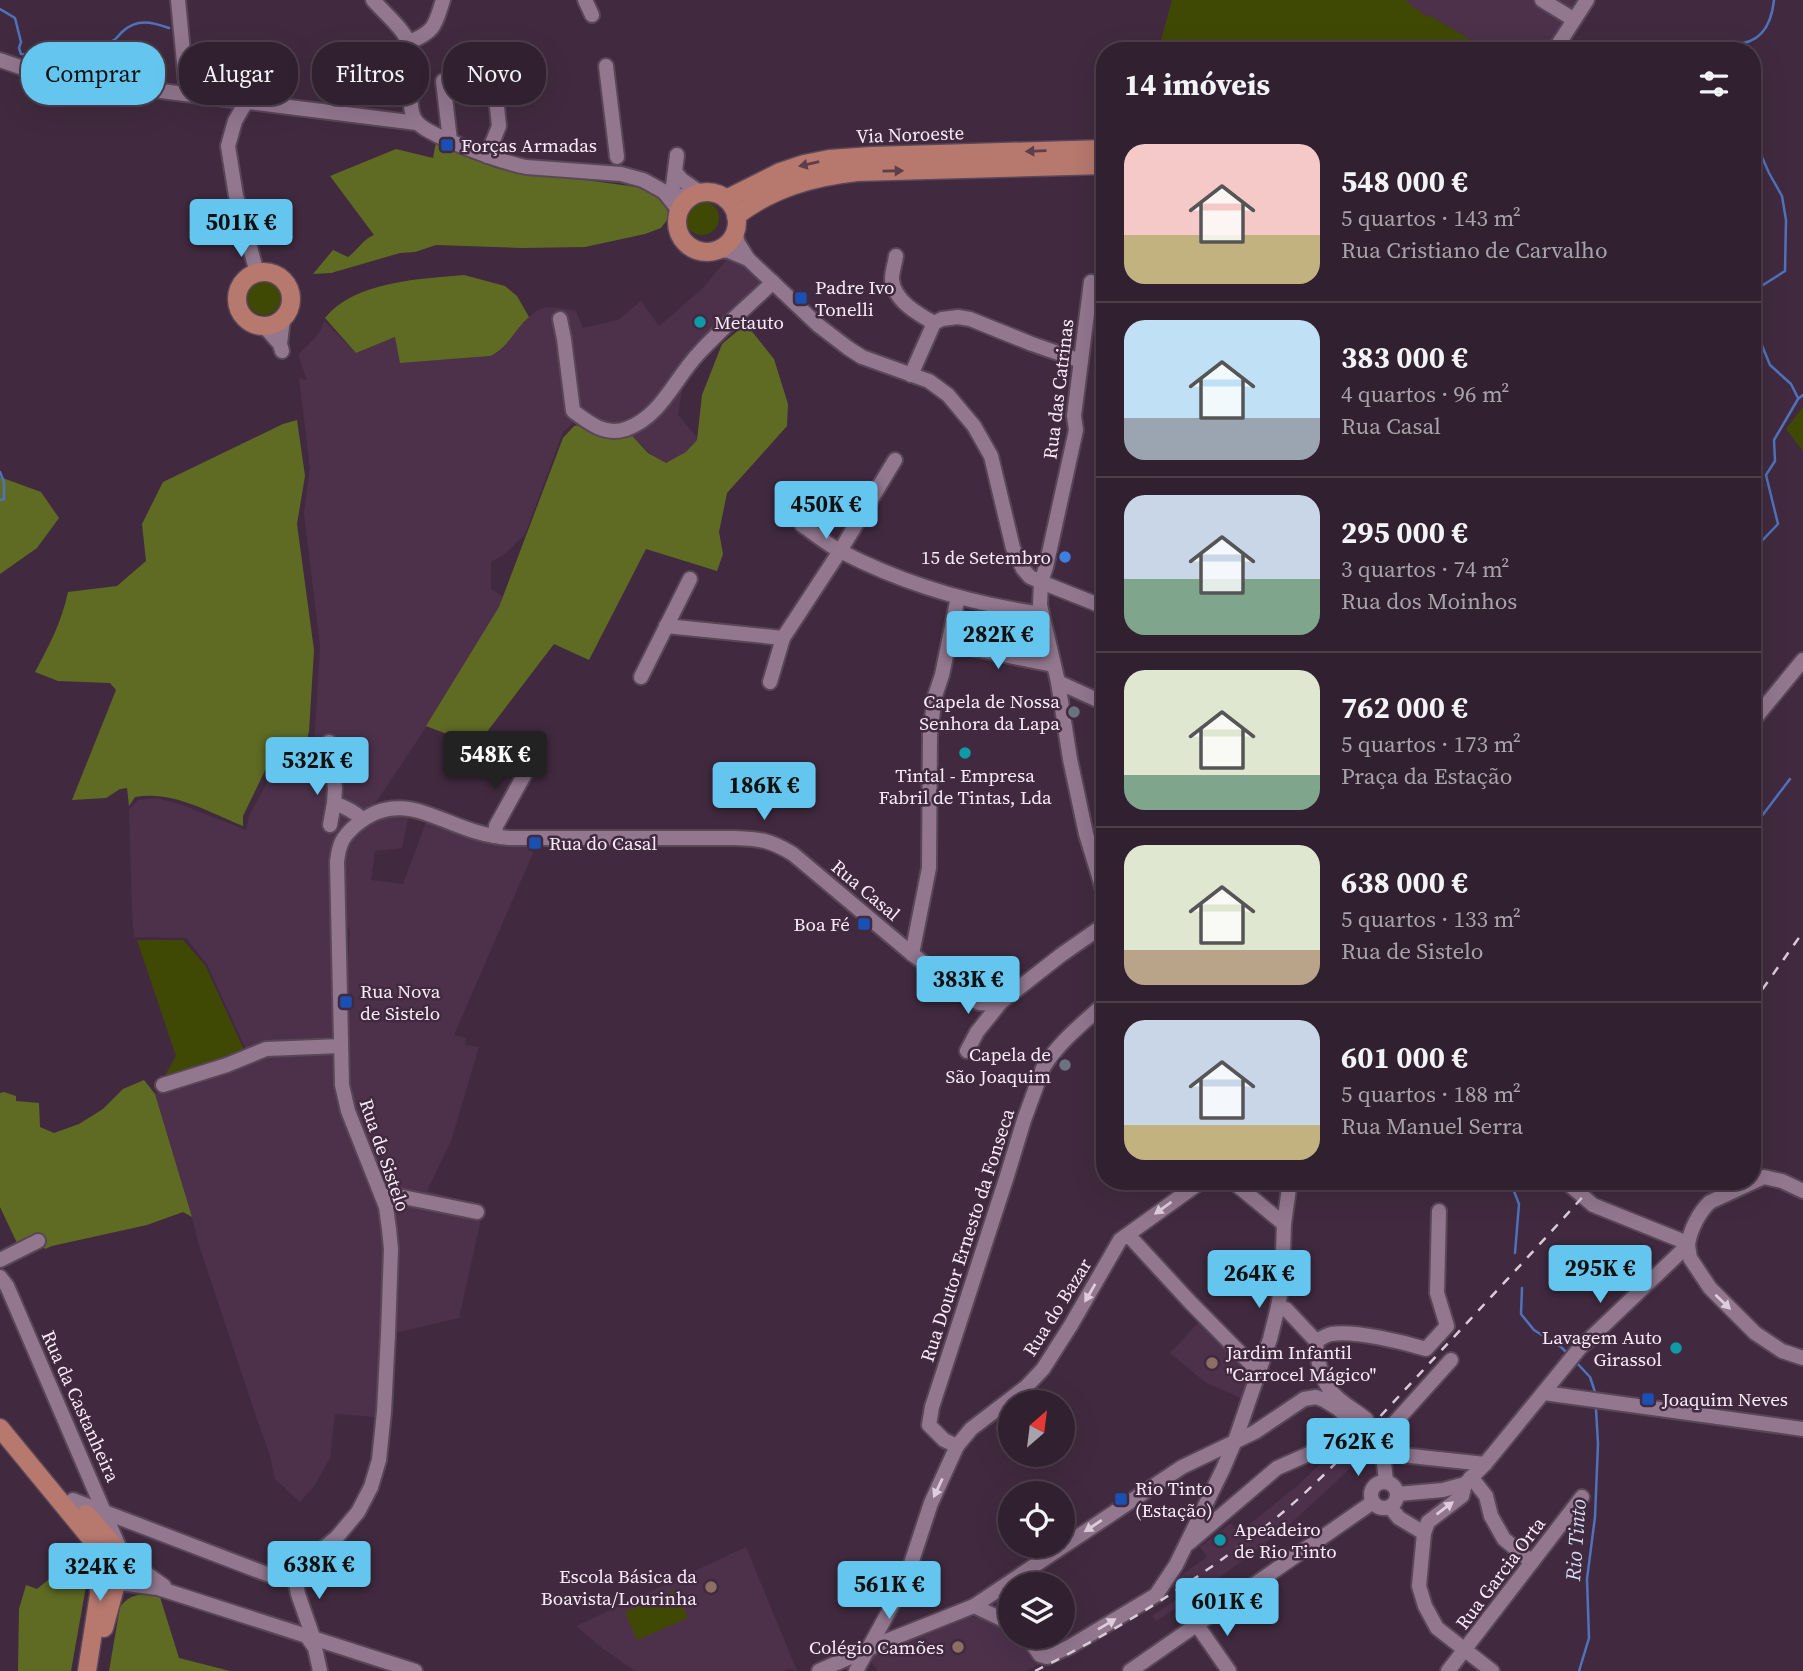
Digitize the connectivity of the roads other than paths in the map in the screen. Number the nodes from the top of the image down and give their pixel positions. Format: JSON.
{"nodes":[{"id":1,"x":178,"y":0,"type":"edge"},
{"id":2,"x":373,"y":0,"type":"edge"},
{"id":3,"x":443,"y":0,"type":"edge"},
{"id":4,"x":585,"y":0,"type":"edge"},
{"id":5,"x":1542,"y":0,"type":"edge"},
{"id":6,"x":1587,"y":0,"type":"edge"},
{"id":7,"x":592,"y":15,"type":"dead end"},
{"id":8,"x":1573,"y":19,"type":"junction"},
{"id":9,"x":182,"y":42,"type":"edge"},
{"id":10,"x":409,"y":42,"type":"joint"},
{"id":11,"x":1559,"y":42,"type":"edge"},
{"id":12,"x":0,"y":60,"type":"edge"},
{"id":13,"x":606,"y":66,"type":"dead end"},
{"id":14,"x":179,"y":93,"type":"edge"},
{"id":15,"x":244,"y":105,"type":"edge"},
{"id":16,"x":270,"y":105,"type":"edge"},
{"id":17,"x":411,"y":105,"type":"edge"},
{"id":18,"x":446,"y":105,"type":"edge"},
{"id":19,"x":497,"y":105,"type":"edge"},
{"id":20,"x":417,"y":123,"type":"junction"},
{"id":21,"x":450,"y":140,"type":"junction"},
{"id":22,"x":1096,"y":149,"type":"edge"},
{"id":23,"x":677,"y":155,"type":"dead end"},
{"id":24,"x":487,"y":156,"type":"junction"},
{"id":25,"x":617,"y":157,"type":"junction"},
{"id":26,"x":1096,"y":165,"type":"edge"},
{"id":27,"x":604,"y":173,"type":"junction"},
{"id":28,"x":676,"y":173,"type":"junction"},
{"id":29,"x":643,"y":180,"type":"junction"},
{"id":30,"x":668,"y":192,"type":"junction"},
{"id":31,"x":696,"y":195,"type":"junction"},
{"id":32,"x":726,"y":199,"type":"junction"},
{"id":33,"x":677,"y":214,"type":"junction"},
{"id":34,"x":736,"y":224,"type":"junction"},
{"id":35,"x":720,"y":250,"type":"junction"},
{"id":36,"x":896,"y":256,"type":"dead end"},
{"id":37,"x":748,"y":259,"type":"junction"},
{"id":38,"x":257,"y":273,"type":"junction"},
{"id":39,"x":773,"y":282,"type":"junction"},
{"id":40,"x":1091,"y":282,"type":"dead end"},
{"id":41,"x":283,"y":319,"type":"junction"},
{"id":42,"x":560,"y":319,"type":"dead end"},
{"id":43,"x":934,"y":323,"type":"junction"},
{"id":44,"x":264,"y":326,"type":"junction"},
{"id":45,"x":1081,"y":361,"type":"junction"},
{"id":46,"x":911,"y":375,"type":"junction"},
{"id":47,"x":895,"y":460,"type":"dead end"},
{"id":48,"x":802,"y":525,"type":"dead end"},
{"id":49,"x":840,"y":551,"type":"junction"},
{"id":50,"x":690,"y":579,"type":"dead end"},
{"id":51,"x":1041,"y":582,"type":"junction"},
{"id":52,"x":958,"y":597,"type":"junction"},
{"id":53,"x":1096,"y":604,"type":"edge"},
{"id":54,"x":1042,"y":614,"type":"junction"},
{"id":55,"x":666,"y":626,"type":"junction"},
{"id":56,"x":783,"y":638,"type":"junction"},
{"id":57,"x":950,"y":643,"type":"junction"},
{"id":58,"x":1803,"y":660,"type":"edge"},
{"id":59,"x":1053,"y":665,"type":"junction"},
{"id":60,"x":641,"y":677,"type":"dead end"},
{"id":61,"x":770,"y":682,"type":"dead end"},
{"id":62,"x":1058,"y":682,"type":"junction"},
{"id":63,"x":1096,"y":699,"type":"edge"},
{"id":64,"x":1761,"y":711,"type":"edge"},
{"id":65,"x":329,"y":742,"type":"dead end"},
{"id":66,"x":533,"y":759,"type":"dead end"},
{"id":67,"x":334,"y":803,"type":"junction"},
{"id":68,"x":362,"y":819,"type":"junction"},
{"id":69,"x":330,"y":825,"type":"dead end"},
{"id":70,"x":495,"y":836,"type":"junction"},
{"id":71,"x":1096,"y":867,"type":"edge"},
{"id":72,"x":1096,"y":931,"type":"edge"},
{"id":73,"x":912,"y":954,"type":"junction"},
{"id":74,"x":1001,"y":1002,"type":"junction"},
{"id":75,"x":1096,"y":1012,"type":"edge"},
{"id":76,"x":341,"y":1046,"type":"junction"},
{"id":77,"x":967,"y":1051,"type":"dead end"},
{"id":78,"x":163,"y":1085,"type":"dead end"},
{"id":79,"x":1761,"y":1178,"type":"edge"},
{"id":80,"x":1189,"y":1190,"type":"edge"},
{"id":81,"x":1243,"y":1190,"type":"edge"},
{"id":82,"x":1289,"y":1190,"type":"edge"},
{"id":83,"x":1575,"y":1190,"type":"edge"},
{"id":84,"x":1736,"y":1190,"type":"edge"},
{"id":85,"x":1803,"y":1192,"type":"edge"},
{"id":86,"x":382,"y":1196,"type":"junction"},
{"id":87,"x":1439,"y":1211,"type":"dead end"},
{"id":88,"x":477,"y":1212,"type":"dead end"},
{"id":89,"x":1284,"y":1224,"type":"junction"},
{"id":90,"x":1126,"y":1236,"type":"junction"},
{"id":91,"x":38,"y":1241,"type":"dead end"},
{"id":92,"x":1688,"y":1245,"type":"junction"},
{"id":93,"x":0,"y":1260,"type":"edge"},
{"id":94,"x":0,"y":1278,"type":"edge"},
{"id":95,"x":1278,"y":1307,"type":"junction"},
{"id":96,"x":1315,"y":1341,"type":"junction"},
{"id":97,"x":1803,"y":1358,"type":"edge"},
{"id":98,"x":1451,"y":1360,"type":"dead end"},
{"id":99,"x":1259,"y":1372,"type":"junction"},
{"id":100,"x":1544,"y":1393,"type":"junction"},
{"id":101,"x":0,"y":1415,"type":"edge"},
{"id":102,"x":0,"y":1428,"type":"edge"},
{"id":103,"x":1803,"y":1429,"type":"edge"},
{"id":104,"x":1343,"y":1439,"type":"dead end"},
{"id":105,"x":1235,"y":1441,"type":"junction"},
{"id":106,"x":1374,"y":1443,"type":"tunnel mouth"},
{"id":107,"x":957,"y":1446,"type":"junction"},
{"id":108,"x":1392,"y":1454,"type":"junction"},
{"id":109,"x":1485,"y":1464,"type":"junction"},
{"id":110,"x":1468,"y":1480,"type":"junction"},
{"id":111,"x":94,"y":1486,"type":"junction"},
{"id":112,"x":1392,"y":1492,"type":"junction"},
{"id":113,"x":1582,"y":1497,"type":"dead end"},
{"id":114,"x":71,"y":1498,"type":"junction"},
{"id":115,"x":1373,"y":1502,"type":"junction"},
{"id":116,"x":106,"y":1512,"type":"junction"},
{"id":117,"x":1424,"y":1533,"type":"junction"},
{"id":118,"x":1185,"y":1546,"type":"junction"},
{"id":119,"x":122,"y":1555,"type":"junction"},
{"id":120,"x":94,"y":1559,"type":"junction"},
{"id":121,"x":1532,"y":1562,"type":"junction"},
{"id":122,"x":294,"y":1573,"type":"junction"},
{"id":123,"x":97,"y":1579,"type":"junction"},
{"id":124,"x":117,"y":1584,"type":"junction"},
{"id":125,"x":174,"y":1593,"type":"junction"},
{"id":126,"x":974,"y":1606,"type":"junction"},
{"id":127,"x":998,"y":1617,"type":"edge"},
{"id":128,"x":1197,"y":1625,"type":"junction"},
{"id":129,"x":310,"y":1636,"type":"junction"},
{"id":130,"x":1075,"y":1644,"type":"edge"},
{"id":131,"x":1036,"y":1649,"type":"edge"},
{"id":132,"x":1064,"y":1649,"type":"edge"},
{"id":133,"x":1465,"y":1650,"type":"junction"},
{"id":134,"x":867,"y":1651,"type":"junction"},
{"id":135,"x":87,"y":1671,"type":"edge"},
{"id":136,"x":97,"y":1671,"type":"edge"},
{"id":137,"x":320,"y":1671,"type":"edge"},
{"id":138,"x":415,"y":1671,"type":"edge"},
{"id":139,"x":819,"y":1671,"type":"edge"},
{"id":140,"x":856,"y":1671,"type":"edge"},
{"id":141,"x":1130,"y":1671,"type":"edge"},
{"id":142,"x":1229,"y":1671,"type":"edge"},
{"id":143,"x":1448,"y":1671,"type":"edge"},
{"id":144,"x":1492,"y":1671,"type":"edge"}],
"edges":[{"from":1,"to":9,"type":"street"},
{"from":2,"to":10,"type":"street"},
{"from":3,"to":10,"type":"street"},
{"from":4,"to":7,"type":"street"},
{"from":5,"to":8,"type":"street"},
{"from":6,"to":8,"type":"street"},
{"from":8,"to":11,"type":"street"},
{"from":12,"to":14,"type":"street"},
{"from":13,"to":25,"type":"street"},
{"from":15,"to":38,"type":"street"},
{"from":16,"to":20,"type":"street"},
{"from":17,"to":20,"type":"street"},
{"from":18,"to":21,"type":"street"},
{"from":19,"to":24,"type":"street"},
{"from":20,"to":21,"type":"street"},
{"from":21,"to":24,"type":"street"},
{"from":22,"to":32,"type":"main road","name":"Via Noroeste","one_way":true},
{"from":23,"to":28,"type":"street"},
{"from":24,"to":27,"type":"street"},
{"from":25,"to":27,"type":"street"},
{"from":25,"to":29,"type":"street"},
{"from":34,"to":26,"type":"main road","name":"Via Noroeste","one_way":true},
{"from":27,"to":29,"type":"street"},
{"from":28,"to":30,"type":"street"},
{"from":28,"to":31,"type":"street"},
{"from":29,"to":30,"type":"street"},
{"from":30,"to":31,"type":"street"},
{"from":30,"to":33,"type":"street"},
{"from":31,"to":32,"type":"main road"},
{"from":31,"to":33,"type":"main road"},
{"from":32,"to":34,"type":"main road"},
{"from":33,"to":35,"type":"main road"},
{"from":34,"to":35,"type":"main road"},
{"from":34,"to":37,"type":"street"},
{"from":35,"to":37,"type":"street"},
{"from":36,"to":43,"type":"street"},
{"from":37,"to":39,"type":"street"},
{"from":38,"to":41,"type":"main road"},
{"from":38,"to":44,"type":"main road"},
{"from":39,"to":42,"type":"street"},
{"from":39,"to":46,"type":"street"},
{"from":40,"to":45,"type":"street","name":"Rua das Catrinas"},
{"from":41,"to":44,"type":"main road"},
{"from":41,"to":44,"type":"street"},
{"from":43,"to":45,"type":"street"},
{"from":43,"to":46,"type":"street"},
{"from":45,"to":51,"type":"street","name":"Rua das Catrinas"},
{"from":46,"to":51,"type":"street"},
{"from":47,"to":49,"type":"street"},
{"from":48,"to":49,"type":"street"},
{"from":49,"to":52,"type":"street"},
{"from":49,"to":56,"type":"street"},
{"from":50,"to":55,"type":"street"},
{"from":51,"to":53,"type":"street"},
{"from":51,"to":54,"type":"street","name":"Rua das Catrinas"},
{"from":52,"to":54,"type":"street"},
{"from":52,"to":57,"type":"street"},
{"from":54,"to":59,"type":"street","name":"Rua das Catrinas"},
{"from":55,"to":56,"type":"street"},
{"from":55,"to":60,"type":"street"},
{"from":56,"to":61,"type":"street"},
{"from":57,"to":59,"type":"street"},
{"from":57,"to":73,"type":"street"},
{"from":58,"to":64,"type":"street"},
{"from":59,"to":62,"type":"street","name":"Rua das Catrinas"},
{"from":62,"to":63,"type":"street"},
{"from":62,"to":71,"type":"street","name":"Rua das Catrinas"},
{"from":65,"to":67,"type":"street"},
{"from":66,"to":70,"type":"street"},
{"from":67,"to":68,"type":"street"},
{"from":67,"to":69,"type":"street"},
{"from":68,"to":70,"type":"street","name":"Rua Casal"},
{"from":68,"to":76,"type":"street","name":"Rua de Sistelo"},
{"from":70,"to":73,"type":"street","name":"Rua Casal"},
{"from":72,"to":74,"type":"street"},
{"from":73,"to":74,"type":"street","name":"Rua Casal"},
{"from":74,"to":77,"type":"street"},
{"from":75,"to":107,"type":"street","name":"Rua Doutor Ernesto da Fonseca"},
{"from":76,"to":78,"type":"street"},
{"from":76,"to":86,"type":"street","name":"Rua de Sistelo"},
{"from":79,"to":85,"type":"street"},
{"from":80,"to":90,"type":"street","name":"Rua do Bazar","one_way":true},
{"from":81,"to":89,"type":"street"},
{"from":82,"to":89,"type":"street"},
{"from":83,"to":92,"type":"street"},
{"from":84,"to":92,"type":"street"},
{"from":86,"to":88,"type":"street"},
{"from":86,"to":122,"type":"street","name":"Rua de Sistelo"},
{"from":87,"to":96,"type":"street"},
{"from":89,"to":95,"type":"street"},
{"from":90,"to":99,"type":"street"},
{"from":90,"to":107,"type":"street","name":"Rua do Bazar","one_way":true},
{"from":91,"to":93,"type":"street"},
{"from":92,"to":97,"type":"street","one_way":true},
{"from":92,"to":100,"type":"street"},
{"from":94,"to":111,"type":"street","name":"Rua da Castanheira"},
{"from":95,"to":96,"type":"street"},
{"from":95,"to":99,"type":"street"},
{"from":96,"to":105,"type":"street"},
{"from":98,"to":108,"type":"street"},
{"from":99,"to":105,"type":"street"},
{"from":100,"to":103,"type":"street"},
{"from":100,"to":109,"type":"street"},
{"from":101,"to":114,"type":"main road"},
{"from":102,"to":120,"type":"main road"},
{"from":104,"to":118,"type":"street"},
{"from":105,"to":118,"type":"street"},
{"from":105,"to":126,"type":"street","one_way":true},
{"from":106,"to":112,"type":"street"},
{"from":107,"to":134,"type":"street","name":"Rua do Bazar","one_way":true},
{"from":108,"to":109,"type":"street"},
{"from":108,"to":112,"type":"street"},
{"from":109,"to":110,"type":"street"},
{"from":110,"to":112,"type":"street"},
{"from":117,"to":110,"type":"street","one_way":true},
{"from":110,"to":121,"type":"street"},
{"from":111,"to":114,"type":"street"},
{"from":111,"to":116,"type":"street","name":"Rua da Castanheira"},
{"from":112,"to":115,"type":"street"},
{"from":112,"to":115,"type":"street"},
{"from":112,"to":117,"type":"street"},
{"from":113,"to":121,"type":"street","name":"Rua Garcia Orta"},
{"from":114,"to":116,"type":"street"},
{"from":114,"to":119,"type":"main road"},
{"from":115,"to":128,"type":"street"},
{"from":116,"to":119,"type":"street","name":"Rua da Castanheira"},
{"from":116,"to":122,"type":"street"},
{"from":117,"to":133,"type":"street"},
{"from":130,"to":118,"type":"street","one_way":true},
{"from":119,"to":120,"type":"main road"},
{"from":119,"to":124,"type":"main road"},
{"from":119,"to":125,"type":"street"},
{"from":120,"to":123,"type":"main road"},
{"from":121,"to":133,"type":"street","name":"Rua Garcia Orta"},
{"from":122,"to":129,"type":"street"},
{"from":123,"to":124,"type":"main road"},
{"from":123,"to":135,"type":"main road"},
{"from":124,"to":125,"type":"street"},
{"from":124,"to":136,"type":"main road"},
{"from":125,"to":129,"type":"street"},
{"from":126,"to":127,"type":"street"},
{"from":126,"to":134,"type":"street"},
{"from":128,"to":141,"type":"street"},
{"from":128,"to":142,"type":"street"},
{"from":129,"to":137,"type":"street"},
{"from":129,"to":138,"type":"street"},
{"from":131,"to":132,"type":"street","one_way":true},
{"from":133,"to":143,"type":"street","name":"Rua Garcia Orta"},
{"from":133,"to":144,"type":"street"},
{"from":134,"to":139,"type":"street"},
{"from":134,"to":140,"type":"street","name":"Rua do Bazar"}]}
